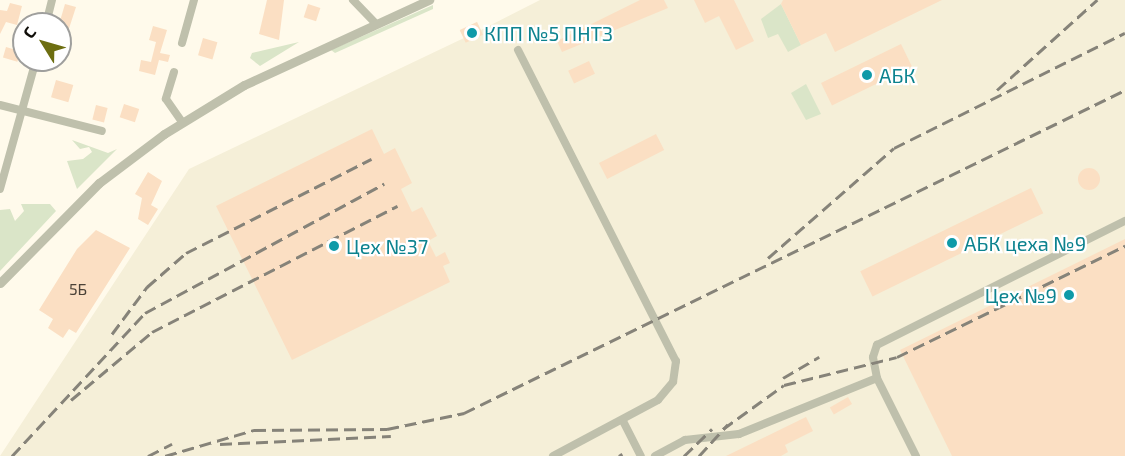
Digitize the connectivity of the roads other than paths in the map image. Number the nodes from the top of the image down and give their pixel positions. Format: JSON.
{"nodes":[{"id":1,"x":194,"y":0,"type":"edge"},
{"id":2,"x":353,"y":0,"type":"edge"},
{"id":3,"x":429,"y":0,"type":"edge"},
{"id":4,"x":376,"y":24,"type":"junction"},
{"id":5,"x":182,"y":43,"type":"dead end"},
{"id":6,"x":518,"y":50,"type":"dead end"},
{"id":7,"x":33,"y":72,"type":"edge"},
{"id":8,"x":174,"y":72,"type":"dead end"},
{"id":9,"x":0,"y":105,"type":"edge"},
{"id":10,"x":22,"y":112,"type":"junction"},
{"id":11,"x":182,"y":122,"type":"junction"},
{"id":12,"x":102,"y":131,"type":"dead end"},
{"id":13,"x":0,"y":189,"type":"edge"},
{"id":14,"x":1125,"y":220,"type":"edge"},
{"id":15,"x":0,"y":283,"type":"edge"},
{"id":16,"x":877,"y":378,"type":"junction"},
{"id":17,"x":623,"y":421,"type":"junction"},
{"id":18,"x":553,"y":456,"type":"edge"},
{"id":19,"x":641,"y":456,"type":"edge"},
{"id":20,"x":655,"y":456,"type":"edge"},
{"id":21,"x":916,"y":456,"type":"edge"}],
"edges":[{"from":1,"to":5,"type":"street"},
{"from":2,"to":4,"type":"street"},
{"from":3,"to":4,"type":"street"},
{"from":4,"to":11,"type":"street"},
{"from":6,"to":17,"type":"street"},
{"from":7,"to":10,"type":"street"},
{"from":8,"to":11,"type":"street"},
{"from":9,"to":10,"type":"street"},
{"from":10,"to":12,"type":"street"},
{"from":10,"to":13,"type":"street"},
{"from":11,"to":15,"type":"street"},
{"from":14,"to":16,"type":"street"},
{"from":16,"to":20,"type":"street"},
{"from":16,"to":21,"type":"street"},
{"from":17,"to":18,"type":"street"},
{"from":17,"to":19,"type":"street"}]}
